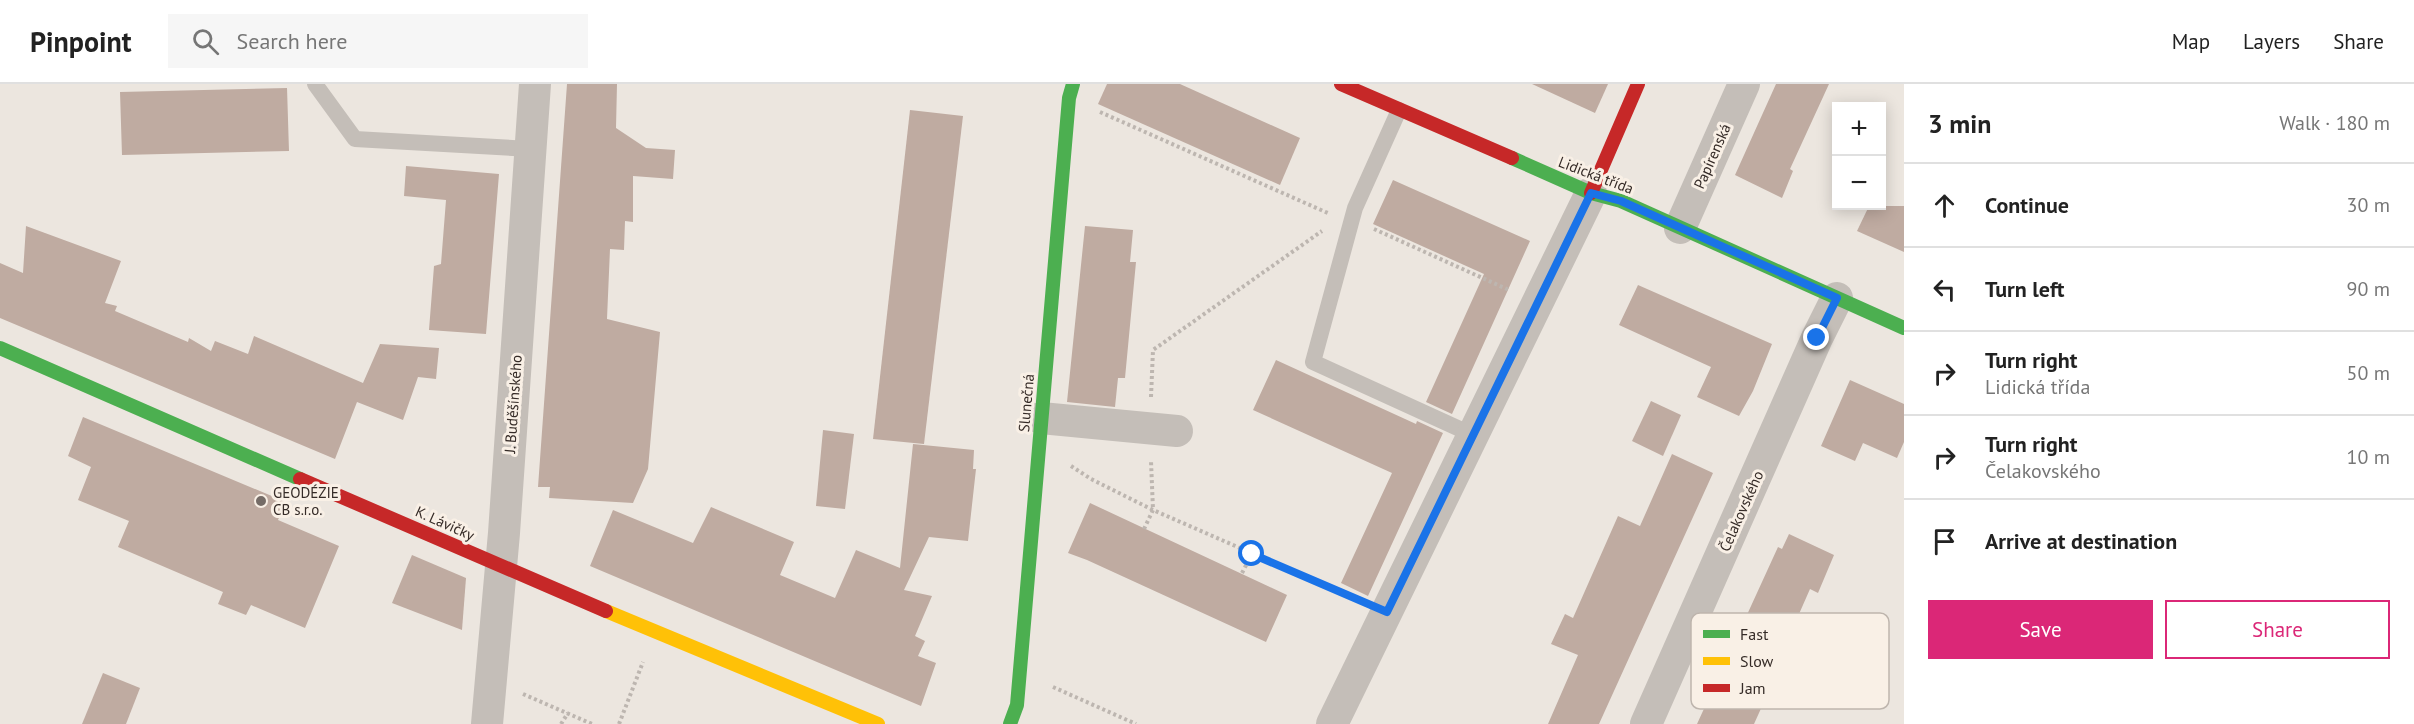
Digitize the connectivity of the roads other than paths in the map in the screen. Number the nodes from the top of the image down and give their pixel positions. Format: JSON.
{"nodes":[{"id":1,"x":315,"y":84,"type":"edge"},
{"id":2,"x":536,"y":84,"type":"edge"},
{"id":3,"x":1073,"y":84,"type":"edge"},
{"id":4,"x":1341,"y":84,"type":"edge"},
{"id":5,"x":1638,"y":84,"type":"edge"},
{"id":6,"x":1744,"y":84,"type":"edge"},
{"id":7,"x":1399,"y":110,"type":"junction"},
{"id":8,"x":531,"y":149,"type":"junction"},
{"id":9,"x":1591,"y":193,"type":"junction"},
{"id":10,"x":1680,"y":228,"type":"junction"},
{"id":11,"x":1837,"y":298,"type":"junction"},
{"id":12,"x":1904,"y":328,"type":"edge"},
{"id":13,"x":0,"y":348,"type":"edge"},
{"id":14,"x":1041,"y":418,"type":"junction"},
{"id":15,"x":1163,"y":430,"type":"road end"},
{"id":16,"x":1473,"y":435,"type":"junction"},
{"id":17,"x":501,"y":567,"type":"junction"},
{"id":18,"x":1696,"y":613,"type":"edge"},
{"id":19,"x":1691,"y":624,"type":"edge"},
{"id":20,"x":487,"y":724,"type":"edge"},
{"id":21,"x":878,"y":724,"type":"edge"},
{"id":22,"x":1010,"y":724,"type":"edge"},
{"id":23,"x":1332,"y":724,"type":"edge"},
{"id":24,"x":1646,"y":724,"type":"edge"}],
"edges":[{"from":1,"to":8,"type":"lane"},
{"from":2,"to":8,"type":"street","name":"J. Buděšínského"},
{"from":3,"to":14,"type":"street","name":"Slunečná"},
{"from":4,"to":7,"type":"street","name":"Lidická třída"},
{"from":5,"to":9,"type":"street"},
{"from":6,"to":10,"type":"street","name":"Papírenská"},
{"from":7,"to":9,"type":"street","name":"Lidická třída"},
{"from":7,"to":16,"type":"lane"},
{"from":8,"to":17,"type":"street","name":"J. Buděšínského"},
{"from":9,"to":10,"type":"street","name":"Lidická třída"},
{"from":9,"to":16,"type":"street"},
{"from":10,"to":11,"type":"street","name":"Lidická třída"},
{"from":11,"to":12,"type":"street","name":"Lidická třída"},
{"from":11,"to":18,"type":"street","name":"Čelakovského"},
{"from":13,"to":17,"type":"street","name":"K. Lávičky"},
{"from":14,"to":15,"type":"street"},
{"from":14,"to":22,"type":"street","name":"Slunečná"},
{"from":16,"to":23,"type":"street"},
{"from":17,"to":20,"type":"street","name":"J. Buděšínského"},
{"from":17,"to":21,"type":"street","name":"K. Lávičky"},
{"from":19,"to":24,"type":"street","name":"Čelakovského"}]}
